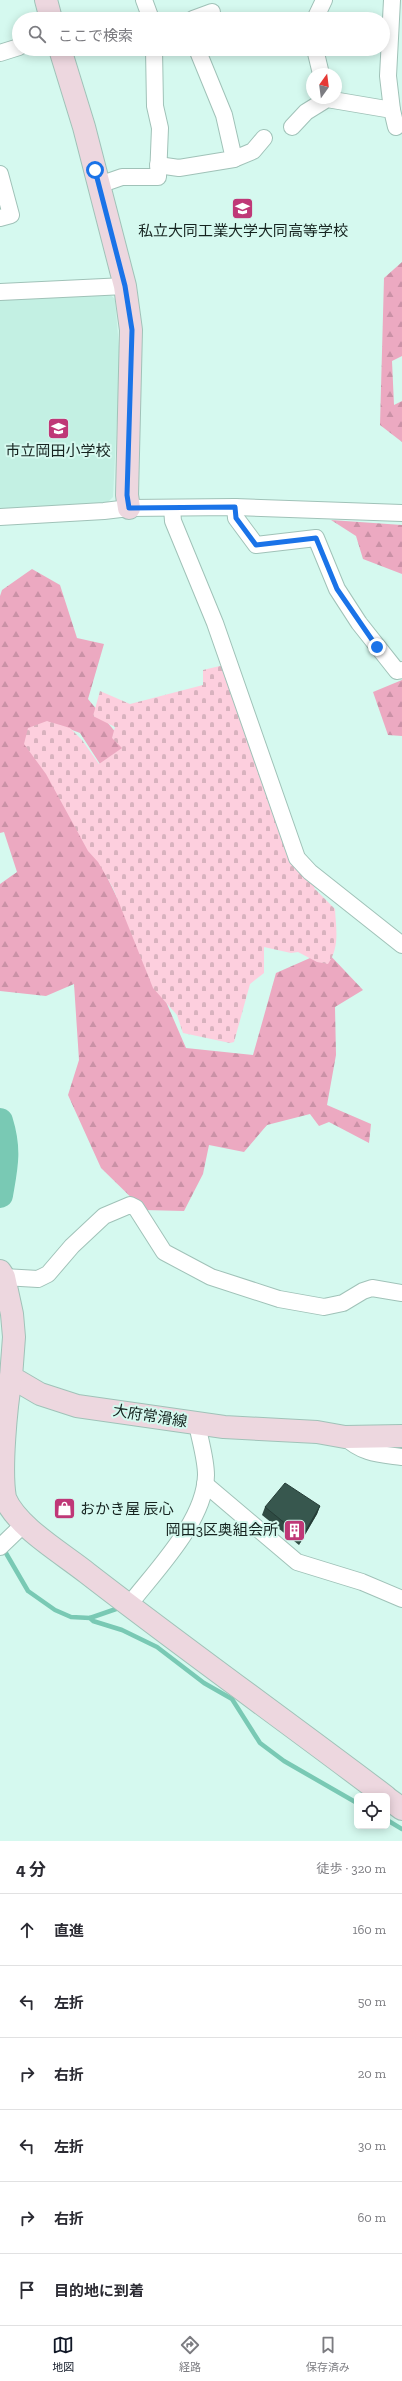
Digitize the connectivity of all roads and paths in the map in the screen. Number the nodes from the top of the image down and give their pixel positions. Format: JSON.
{"nodes":[{"id":1,"x":46,"y":0,"type":"edge"},
{"id":2,"x":144,"y":0,"type":"edge"},
{"id":3,"x":324,"y":0,"type":"edge"},
{"id":4,"x":392,"y":0,"type":"edge"},
{"id":5,"x":49,"y":12,"type":"edge"},
{"id":6,"x":148,"y":12,"type":"edge"},
{"id":7,"x":318,"y":12,"type":"edge"},
{"id":8,"x":390,"y":38,"type":"edge"},
{"id":9,"x":12,"y":49,"type":"edge"},
{"id":10,"x":0,"y":53,"type":"edge"},
{"id":11,"x":62,"y":56,"type":"edge"},
{"id":12,"x":154,"y":56,"type":"edge"},
{"id":13,"x":200,"y":56,"type":"edge"},
{"id":14,"x":317,"y":56,"type":"edge"},
{"id":15,"x":389,"y":56,"type":"edge"},
{"id":16,"x":320,"y":68,"type":"edge"},
{"id":17,"x":342,"y":101,"type":"edge"},
{"id":18,"x":318,"y":104,"type":"edge"},
{"id":19,"x":392,"y":110,"type":"junction"},
{"id":20,"x":292,"y":127,"type":"dead end"},
{"id":21,"x":396,"y":127,"type":"dead end"},
{"id":22,"x":264,"y":138,"type":"dead end"},
{"id":23,"x":234,"y":159,"type":"junction"},
{"id":24,"x":158,"y":165,"type":"junction"},
{"id":25,"x":0,"y":174,"type":"edge"},
{"id":26,"x":99,"y":185,"type":"junction"},
{"id":27,"x":0,"y":218,"type":"edge"},
{"id":28,"x":125,"y":286,"type":"junction"},
{"id":29,"x":0,"y":292,"type":"edge"},
{"id":30,"x":235,"y":507,"type":"junction"},
{"id":31,"x":129,"y":508,"type":"junction"},
{"id":32,"x":172,"y":508,"type":"junction"},
{"id":33,"x":402,"y":513,"type":"edge"},
{"id":34,"x":0,"y":517,"type":"edge"},
{"id":35,"x":402,"y":670,"type":"edge"},
{"id":36,"x":402,"y":945,"type":"edge"},
{"id":37,"x":2,"y":1274,"type":"edge"},
{"id":38,"x":402,"y":1293,"type":"edge"},
{"id":39,"x":4,"y":1374,"type":"edge"},
{"id":40,"x":197,"y":1424,"type":"junction"},
{"id":41,"x":402,"y":1436,"type":"edge"},
{"id":42,"x":345,"y":1437,"type":"junction"},
{"id":43,"x":402,"y":1458,"type":"edge"},
{"id":44,"x":205,"y":1484,"type":"junction"},
{"id":45,"x":2,"y":1497,"type":"edge"},
{"id":46,"x":24,"y":1524,"type":"junction"},
{"id":47,"x":0,"y":1547,"type":"edge"},
{"id":48,"x":402,"y":1599,"type":"edge"},
{"id":49,"x":129,"y":1605,"type":"junction"},
{"id":50,"x":381,"y":1793,"type":"edge"},
{"id":51,"x":390,"y":1800,"type":"edge"},
{"id":52,"x":402,"y":1809,"type":"edge"}],
"edges":[{"from":1,"to":5,"type":"street"},
{"from":2,"to":6,"type":"street"},
{"from":3,"to":7,"type":"street"},
{"from":4,"to":8,"type":"street"},
{"from":9,"to":10,"type":"street"},
{"from":11,"to":26,"type":"street"},
{"from":12,"to":24,"type":"street"},
{"from":13,"to":23,"type":"street"},
{"from":14,"to":16,"type":"street"},
{"from":15,"to":19,"type":"street"},
{"from":17,"to":19,"type":"street"},
{"from":18,"to":20,"type":"street"},
{"from":19,"to":21,"type":"street"},
{"from":22,"to":23,"type":"street"},
{"from":23,"to":24,"type":"street"},
{"from":24,"to":26,"type":"street"},
{"from":25,"to":27,"type":"street"},
{"from":26,"to":28,"type":"street"},
{"from":28,"to":29,"type":"street"},
{"from":28,"to":31,"type":"street"},
{"from":30,"to":32,"type":"street"},
{"from":30,"to":33,"type":"street"},
{"from":30,"to":35,"type":"street"},
{"from":31,"to":32,"type":"street"},
{"from":31,"to":34,"type":"street"},
{"from":32,"to":36,"type":"street"},
{"from":37,"to":38,"type":"street"},
{"from":37,"to":39,"type":"street"},
{"from":39,"to":40,"type":"street","name":"大府常滑線"},
{"from":39,"to":45,"type":"street"},
{"from":40,"to":42,"type":"street","name":"大府常滑線"},
{"from":40,"to":44,"type":"street"},
{"from":41,"to":42,"type":"street","name":"大府常滑線"},
{"from":42,"to":43,"type":"street"},
{"from":44,"to":48,"type":"street"},
{"from":44,"to":49,"type":"street"},
{"from":45,"to":46,"type":"street"},
{"from":46,"to":47,"type":"street"},
{"from":46,"to":49,"type":"street"},
{"from":49,"to":50,"type":"street"},
{"from":51,"to":52,"type":"street"}]}
